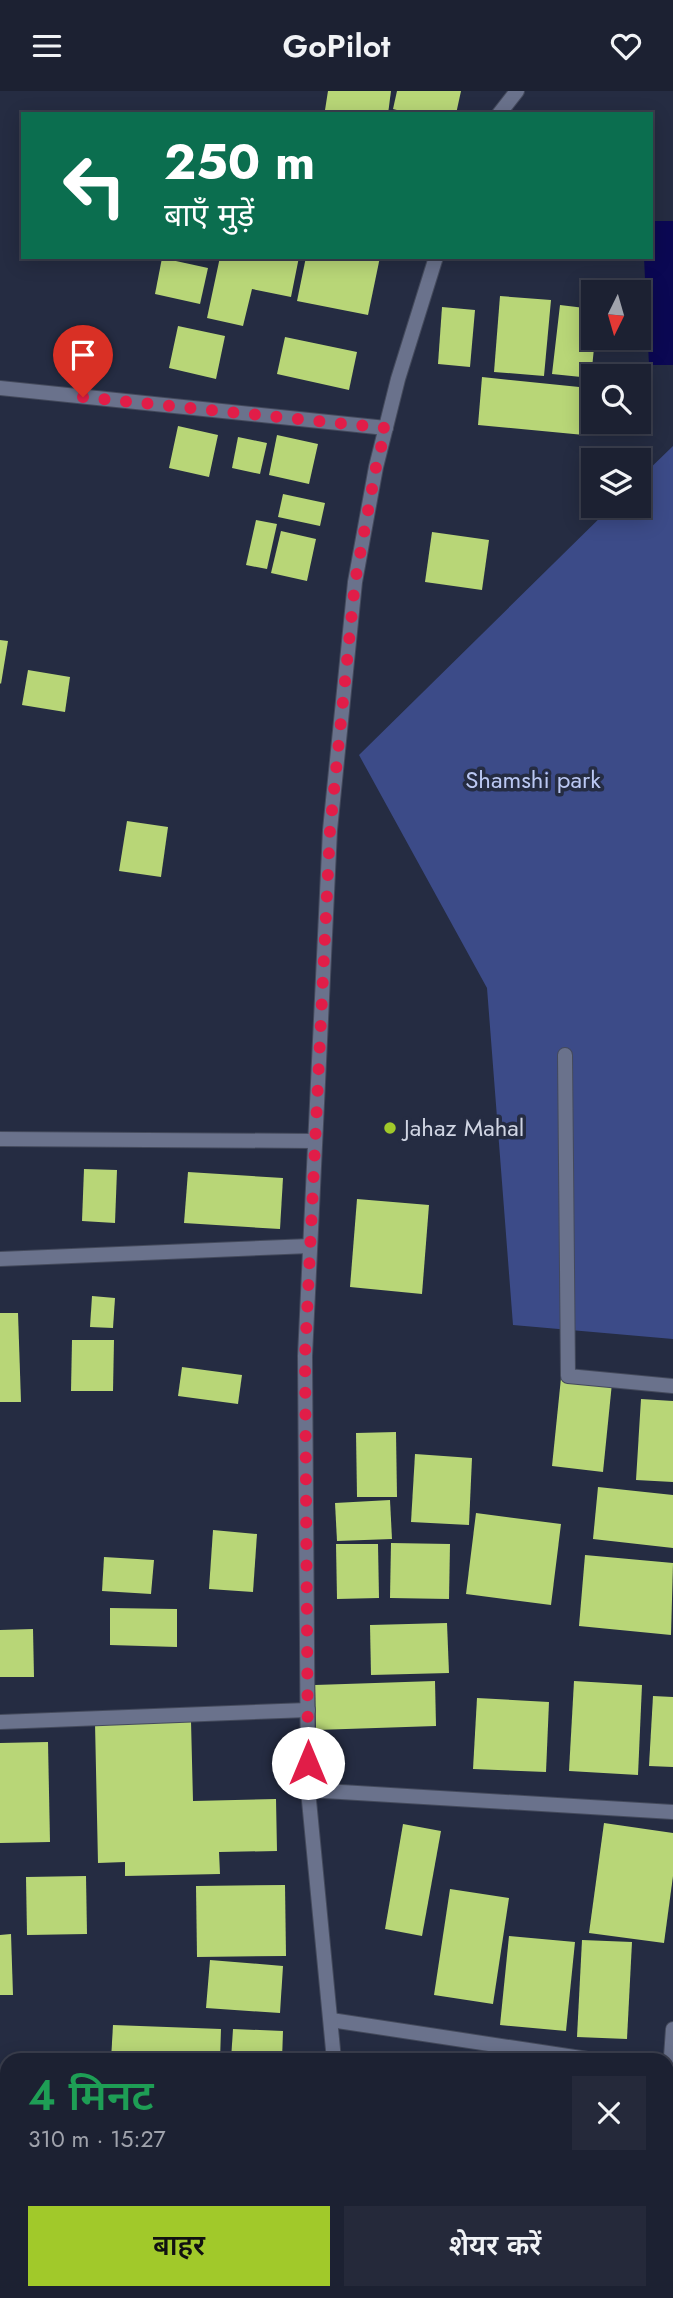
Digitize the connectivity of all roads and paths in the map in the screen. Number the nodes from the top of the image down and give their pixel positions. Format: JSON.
{"nodes":[{"id":1,"x":517,"y":91,"type":"edge"},
{"id":2,"x":501,"y":112,"type":"edge"},
{"id":3,"x":435,"y":259,"type":"edge"},
{"id":4,"x":0,"y":388,"type":"edge"},
{"id":5,"x":386,"y":428,"type":"junction"},
{"id":6,"x":565,"y":1055,"type":"dead end"},
{"id":7,"x":0,"y":1139,"type":"edge"},
{"id":8,"x":315,"y":1141,"type":"junction"},
{"id":9,"x":310,"y":1245,"type":"junction"},
{"id":10,"x":0,"y":1259,"type":"edge"},
{"id":11,"x":673,"y":1386,"type":"edge"},
{"id":12,"x":308,"y":1710,"type":"junction"},
{"id":13,"x":0,"y":1722,"type":"edge"},
{"id":14,"x":308,"y":1790,"type":"junction"},
{"id":15,"x":673,"y":1812,"type":"edge"},
{"id":16,"x":331,"y":2020,"type":"junction"},
{"id":17,"x":673,"y":2029,"type":"edge"},
{"id":18,"x":333,"y":2053,"type":"edge"},
{"id":19,"x":548,"y":2053,"type":"edge"},
{"id":20,"x":671,"y":2053,"type":"edge"}],
"edges":[{"from":1,"to":2,"type":"street"},
{"from":3,"to":5,"type":"street"},
{"from":4,"to":5,"type":"street"},
{"from":5,"to":8,"type":"street"},
{"from":6,"to":11,"type":"street"},
{"from":7,"to":8,"type":"street"},
{"from":8,"to":9,"type":"street"},
{"from":9,"to":10,"type":"street"},
{"from":9,"to":12,"type":"street"},
{"from":12,"to":13,"type":"street"},
{"from":12,"to":14,"type":"street"},
{"from":14,"to":15,"type":"street"},
{"from":14,"to":16,"type":"street"},
{"from":16,"to":18,"type":"street"},
{"from":16,"to":19,"type":"street"},
{"from":17,"to":20,"type":"street"}]}
